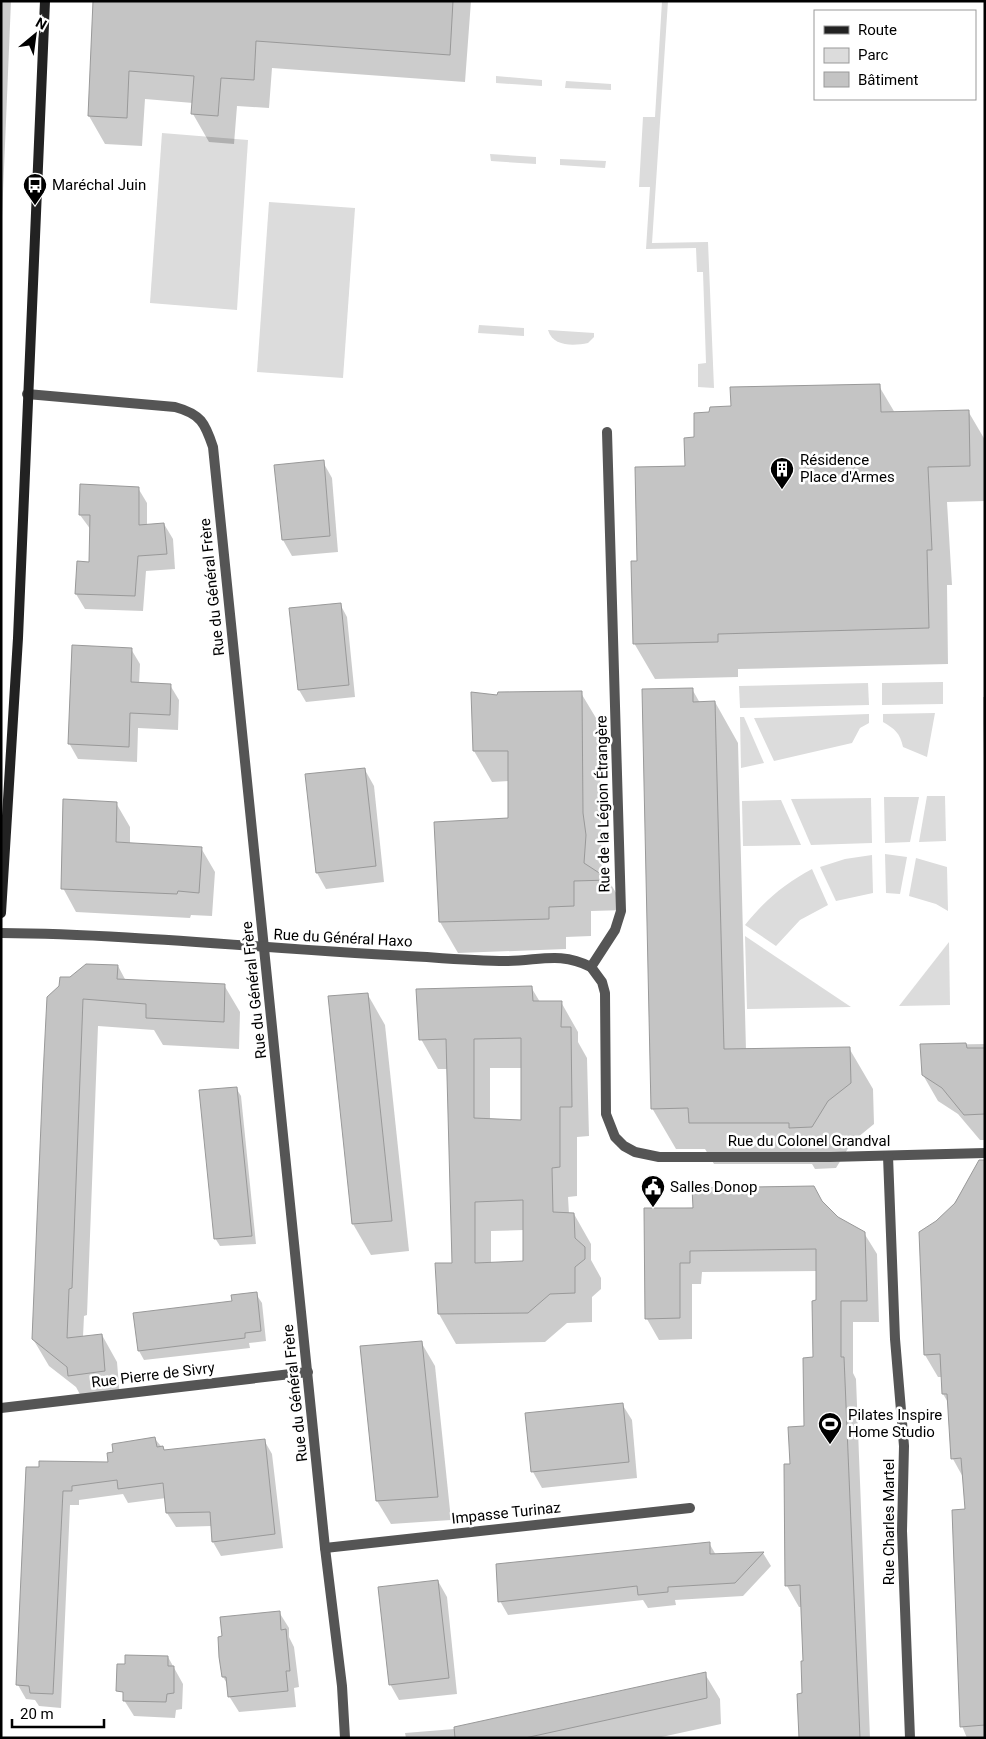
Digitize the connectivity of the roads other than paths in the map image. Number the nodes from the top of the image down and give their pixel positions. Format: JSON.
{"nodes":[{"id":1,"x":45,"y":1,"type":"edge"},
{"id":2,"x":27,"y":394,"type":"junction"},
{"id":3,"x":606,"y":432,"type":"dead end"},
{"id":4,"x":1,"y":913,"type":"edge"},
{"id":5,"x":1,"y":933,"type":"edge"},
{"id":6,"x":265,"y":948,"type":"junction"},
{"id":7,"x":591,"y":967,"type":"junction"},
{"id":8,"x":985,"y":1153,"type":"edge"},
{"id":9,"x":888,"y":1156,"type":"junction"},
{"id":10,"x":308,"y":1372,"type":"junction"},
{"id":11,"x":1,"y":1408,"type":"edge"},
{"id":12,"x":690,"y":1508,"type":"dead end"},
{"id":13,"x":325,"y":1548,"type":"junction"},
{"id":14,"x":345,"y":1738,"type":"edge"},
{"id":15,"x":910,"y":1738,"type":"edge"}],
"edges":[{"from":1,"to":2,"type":"street"},
{"from":2,"to":4,"type":"street"},
{"from":2,"to":6,"type":"street","name":"Rue du Général Frère"},
{"from":3,"to":7,"type":"street","name":"Rue de la Légion Étrangère"},
{"from":5,"to":6,"type":"street","name":"Rue du Général Haxo"},
{"from":6,"to":7,"type":"street","name":"Rue du Général Haxo"},
{"from":6,"to":10,"type":"street","name":"Rue du Général Frère"},
{"from":7,"to":9,"type":"street","name":"Rue du Colonel Grandval"},
{"from":8,"to":9,"type":"street","name":"Rue du Colonel Grandval"},
{"from":9,"to":15,"type":"street","name":"Rue Charles Martel"},
{"from":10,"to":11,"type":"street","name":"Rue Pierre de Sivry"},
{"from":10,"to":13,"type":"street","name":"Rue du Général Frère"},
{"from":12,"to":13,"type":"street","name":"Impasse Turinaz"},
{"from":13,"to":14,"type":"street","name":"Rue du Général Frère"}]}
